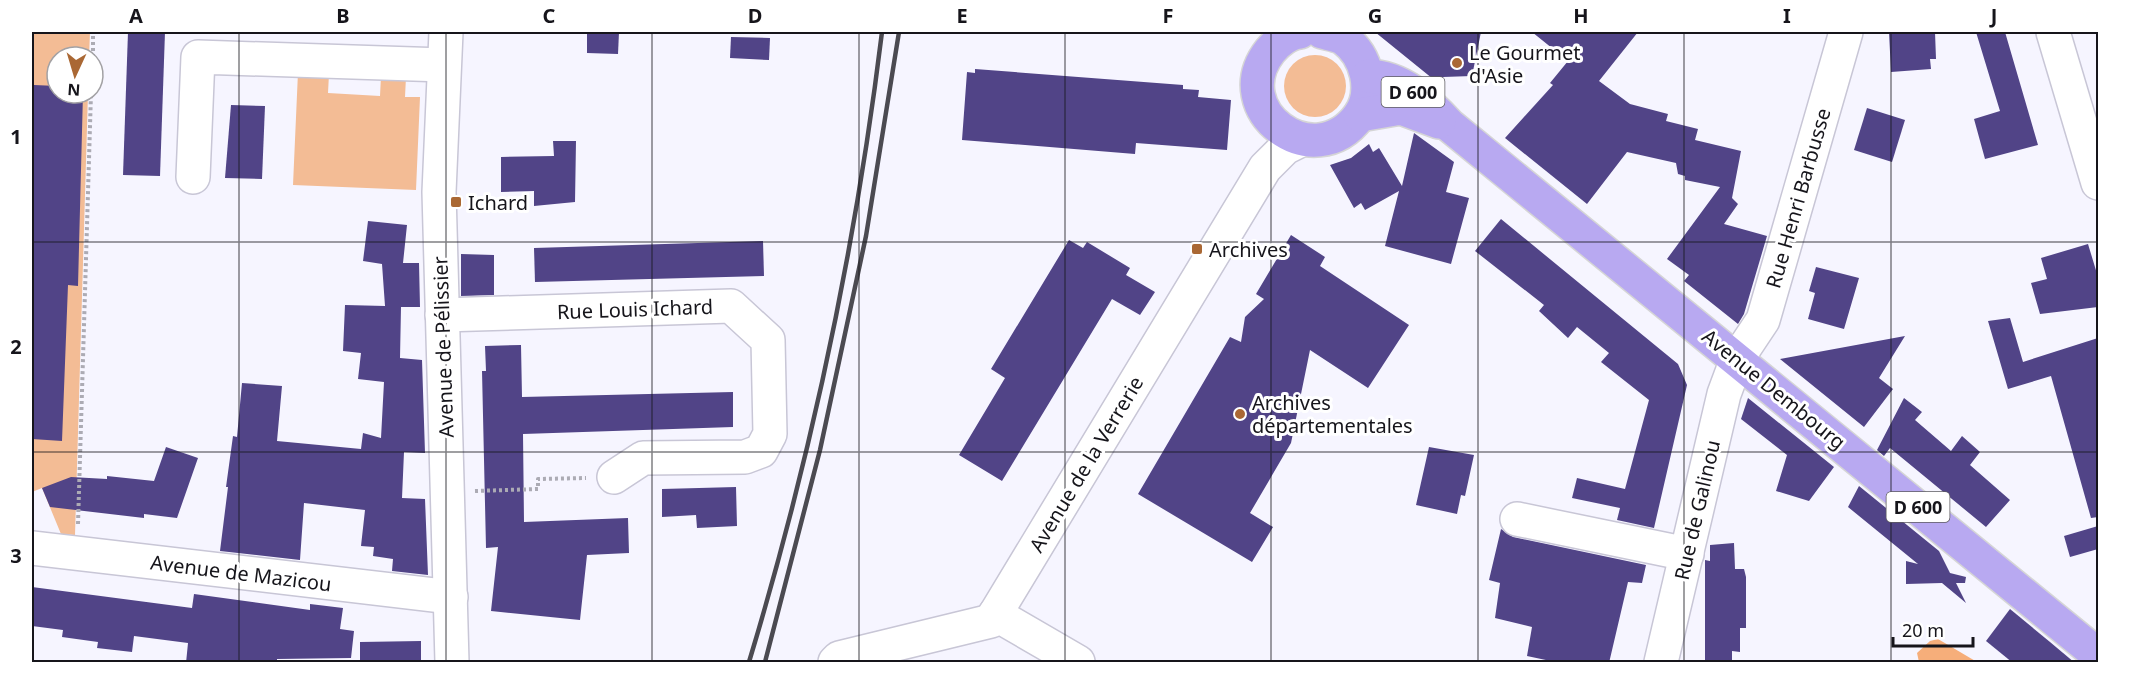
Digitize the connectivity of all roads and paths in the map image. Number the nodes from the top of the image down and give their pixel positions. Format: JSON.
{"nodes":[{"id":1,"x":446,"y":32,"type":"edge"},
{"id":2,"x":1322,"y":32,"type":"edge"},
{"id":3,"x":1846,"y":32,"type":"edge"},
{"id":4,"x":2053,"y":32,"type":"edge"},
{"id":5,"x":1284,"y":35,"type":"edge"},
{"id":6,"x":444,"y":65,"type":"junction"},
{"id":7,"x":1368,"y":76,"type":"junction"},
{"id":8,"x":92,"y":105,"type":"edge"},
{"id":9,"x":1360,"y":115,"type":"junction"},
{"id":10,"x":1269,"y":119,"type":"junction"},
{"id":11,"x":1449,"y":126,"type":"junction"},
{"id":12,"x":1301,"y":140,"type":"junction"},
{"id":13,"x":1265,"y":168,"type":"junction"},
{"id":14,"x":193,"y":177,"type":"dead end"},
{"id":15,"x":2098,"y":183,"type":"edge"},
{"id":16,"x":442,"y":315,"type":"junction"},
{"id":17,"x":1737,"y":359,"type":"junction"},
{"id":18,"x":614,"y":477,"type":"joint"},
{"id":19,"x":447,"y":492,"type":"junction"},
{"id":20,"x":1517,"y":519,"type":"dead end"},
{"id":21,"x":34,"y":543,"type":"edge"},
{"id":22,"x":77,"y":554,"type":"junction"},
{"id":23,"x":1687,"y":554,"type":"junction"},
{"id":24,"x":451,"y":597,"type":"junction"},
{"id":25,"x":995,"y":614,"type":"junction"},
{"id":26,"x":2098,"y":655,"type":"edge"},
{"id":27,"x":452,"y":663,"type":"edge"},
{"id":28,"x":835,"y":663,"type":"edge"},
{"id":29,"x":1078,"y":663,"type":"edge"},
{"id":30,"x":1661,"y":663,"type":"edge"}],
"edges":[{"from":1,"to":6,"type":"street","name":"Avenue de Pélissier"},
{"from":2,"to":7,"type":"main road"},
{"from":3,"to":17,"type":"street","name":"Rue Henri Barbusse"},
{"from":4,"to":15,"type":"street"},
{"from":5,"to":10,"type":"main road"},
{"from":6,"to":14,"type":"street"},
{"from":6,"to":16,"type":"street","name":"Avenue de Pélissier"},
{"from":7,"to":9,"type":"main road"},
{"from":7,"to":11,"type":"main road","name":"Avenue Dembourg","number":"D 600"},
{"from":8,"to":22,"type":"path"},
{"from":9,"to":11,"type":"main road","name":"Avenue Dembourg","number":"D 600"},
{"from":9,"to":12,"type":"main road"},
{"from":10,"to":12,"type":"main road"},
{"from":10,"to":13,"type":"street","name":"Avenue de la Verrerie"},
{"from":11,"to":17,"type":"main road","name":"Avenue Dembourg","number":"D 600"},
{"from":12,"to":13,"type":"street","name":"Avenue de la Verrerie"},
{"from":13,"to":25,"type":"street","name":"Avenue de la Verrerie"},
{"from":16,"to":18,"type":"street","name":"Rue Louis Ichard"},
{"from":16,"to":19,"type":"street","name":"Avenue de Pélissier"},
{"from":17,"to":23,"type":"street","name":"Rue de Galinou"},
{"from":17,"to":26,"type":"main road","name":"Avenue Dembourg","number":"D 600"},
{"from":18,"to":19,"type":"path"},
{"from":19,"to":24,"type":"street","name":"Avenue de Pélissier"},
{"from":20,"to":23,"type":"street"},
{"from":21,"to":22,"type":"street","name":"Avenue de Mazicou"},
{"from":22,"to":24,"type":"street","name":"Avenue de Mazicou"},
{"from":23,"to":30,"type":"street","name":"Rue de Galinou"},
{"from":24,"to":27,"type":"street","name":"Avenue de Pélissier"},
{"from":25,"to":28,"type":"street"},
{"from":25,"to":29,"type":"street"}]}
